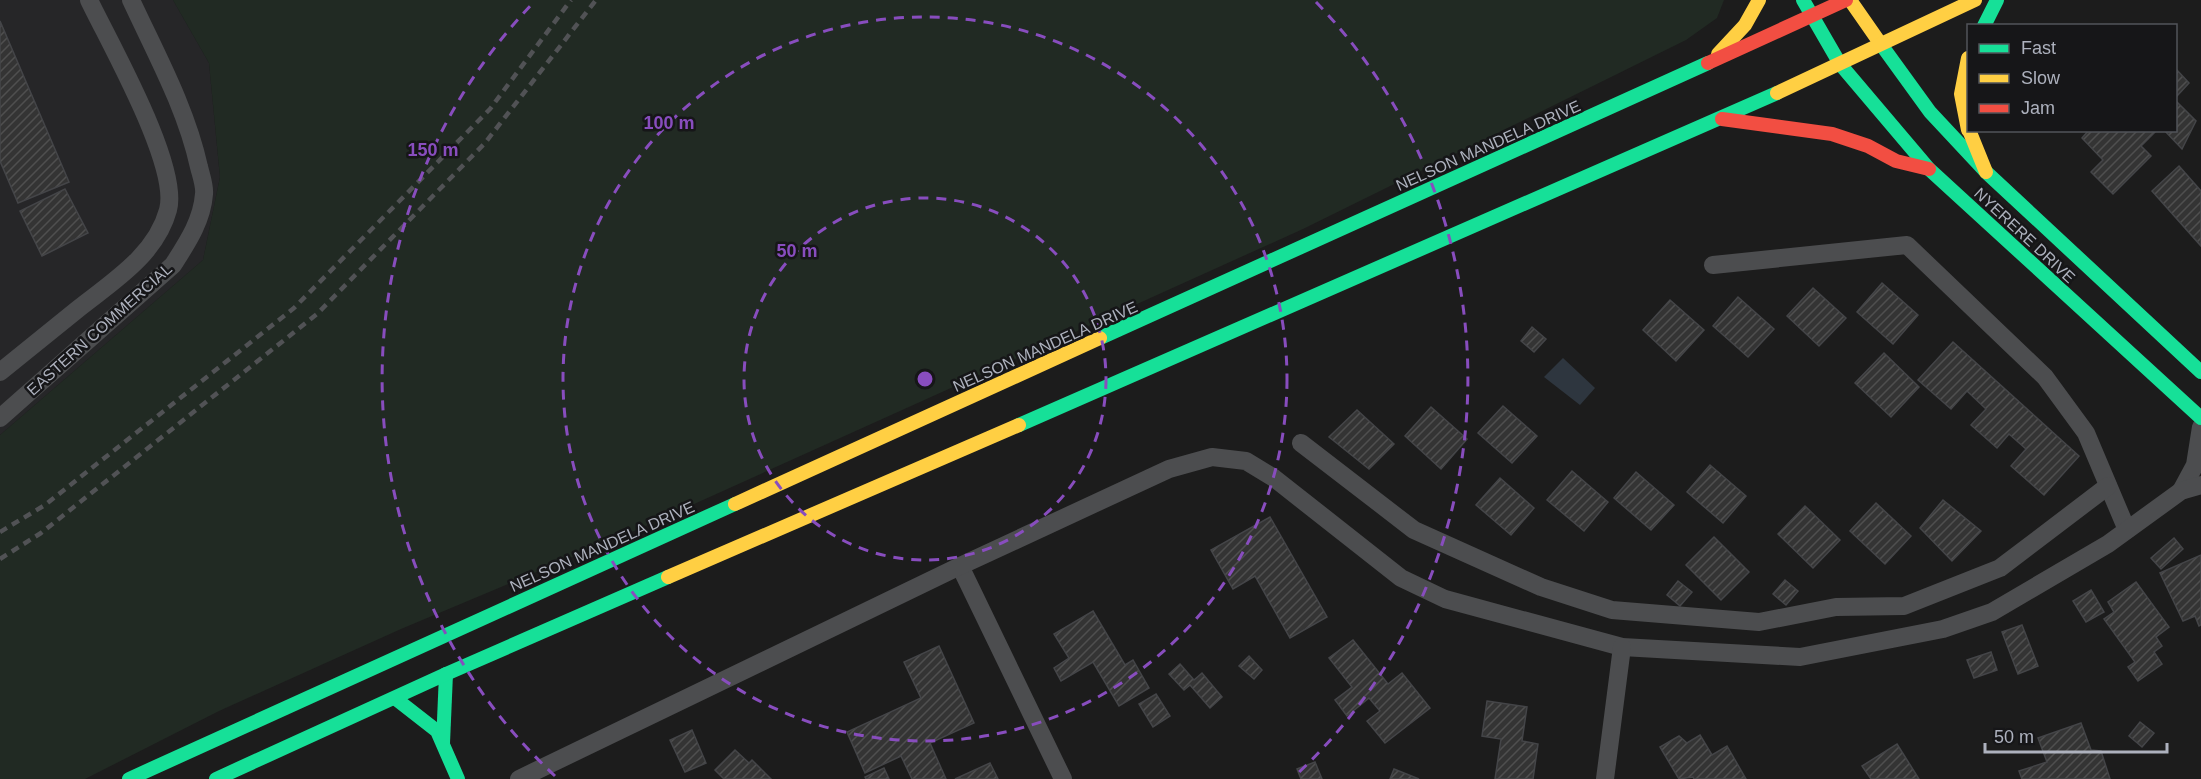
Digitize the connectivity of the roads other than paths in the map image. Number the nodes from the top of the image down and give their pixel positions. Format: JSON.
{"nodes":[{"id":1,"x":89,"y":0,"type":"edge"},
{"id":2,"x":131,"y":0,"type":"edge"},
{"id":3,"x":1759,"y":0,"type":"edge"},
{"id":4,"x":1803,"y":0,"type":"edge"},
{"id":5,"x":1848,"y":0,"type":"edge"},
{"id":6,"x":1975,"y":0,"type":"edge"},
{"id":7,"x":1997,"y":0,"type":"edge"},
{"id":8,"x":1811,"y":17,"type":"junction"},
{"id":9,"x":1985,"y":24,"type":"edge"},
{"id":10,"x":1880,"y":43,"type":"junction"},
{"id":11,"x":1967,"y":62,"type":"edge"},
{"id":12,"x":1709,"y":63,"type":"junction"},
{"id":13,"x":1840,"y":64,"type":"junction"},
{"id":14,"x":1722,"y":119,"type":"junction"},
{"id":15,"x":1967,"y":125,"type":"edge"},
{"id":16,"x":1970,"y":132,"type":"edge"},
{"id":17,"x":1929,"y":169,"type":"junction"},
{"id":18,"x":1986,"y":172,"type":"junction"},
{"id":19,"x":1713,"y":265,"type":"dead end"},
{"id":20,"x":0,"y":372,"type":"edge"},
{"id":21,"x":2201,"y":372,"type":"edge"},
{"id":22,"x":0,"y":418,"type":"edge"},
{"id":23,"x":2201,"y":418,"type":"edge"},
{"id":24,"x":2201,"y":427,"type":"edge"},
{"id":25,"x":1301,"y":442,"type":"dead end"},
{"id":26,"x":2201,"y":485,"type":"edge"},
{"id":27,"x":2108,"y":486,"type":"junction"},
{"id":28,"x":2181,"y":491,"type":"junction"},
{"id":29,"x":2127,"y":530,"type":"junction"},
{"id":30,"x":960,"y":566,"type":"junction"},
{"id":31,"x":1622,"y":647,"type":"junction"},
{"id":32,"x":446,"y":674,"type":"junction"},
{"id":33,"x":396,"y":699,"type":"junction"},
{"id":34,"x":443,"y":743,"type":"junction"},
{"id":35,"x":129,"y":779,"type":"edge"},
{"id":36,"x":216,"y":779,"type":"edge"},
{"id":37,"x":458,"y":779,"type":"edge"},
{"id":38,"x":519,"y":779,"type":"edge"},
{"id":39,"x":1063,"y":779,"type":"edge"},
{"id":40,"x":1605,"y":779,"type":"edge"}],
"edges":[{"from":1,"to":20,"type":"street","name":"EASTERN COMMERCIAL"},
{"from":2,"to":22,"type":"street","name":"EASTERN COMMERCIAL"},
{"from":3,"to":12,"type":"main road"},
{"from":4,"to":8,"type":"main road","name":"NYERERE DRIVE"},
{"from":5,"to":8,"type":"main road","name":"NELSON MANDELA DRIVE"},
{"from":5,"to":10,"type":"main road","name":"NYERERE DRIVE"},
{"from":6,"to":10,"type":"main road"},
{"from":7,"to":9,"type":"main road"},
{"from":8,"to":12,"type":"main road","name":"NELSON MANDELA DRIVE"},
{"from":8,"to":13,"type":"main road","name":"NYERERE DRIVE"},
{"from":10,"to":13,"type":"main road"},
{"from":10,"to":18,"type":"main road","name":"NYERERE DRIVE"},
{"from":11,"to":15,"type":"main road"},
{"from":12,"to":35,"type":"main road","name":"NELSON MANDELA DRIVE"},
{"from":13,"to":14,"type":"main road"},
{"from":13,"to":17,"type":"main road","name":"NYERERE DRIVE"},
{"from":14,"to":17,"type":"main road"},
{"from":14,"to":32,"type":"main road"},
{"from":16,"to":18,"type":"main road"},
{"from":17,"to":23,"type":"main road","name":"NYERERE DRIVE"},
{"from":18,"to":21,"type":"main road","name":"NYERERE DRIVE"},
{"from":19,"to":27,"type":"street"},
{"from":24,"to":28,"type":"street"},
{"from":25,"to":27,"type":"street"},
{"from":26,"to":28,"type":"street"},
{"from":27,"to":29,"type":"street"},
{"from":28,"to":29,"type":"street"},
{"from":29,"to":31,"type":"street"},
{"from":30,"to":31,"type":"street"},
{"from":30,"to":38,"type":"street"},
{"from":30,"to":39,"type":"street"},
{"from":31,"to":40,"type":"street"},
{"from":32,"to":33,"type":"main road"},
{"from":32,"to":34,"type":"main road"},
{"from":33,"to":34,"type":"main road"},
{"from":33,"to":36,"type":"main road"},
{"from":34,"to":37,"type":"main road"}]}
